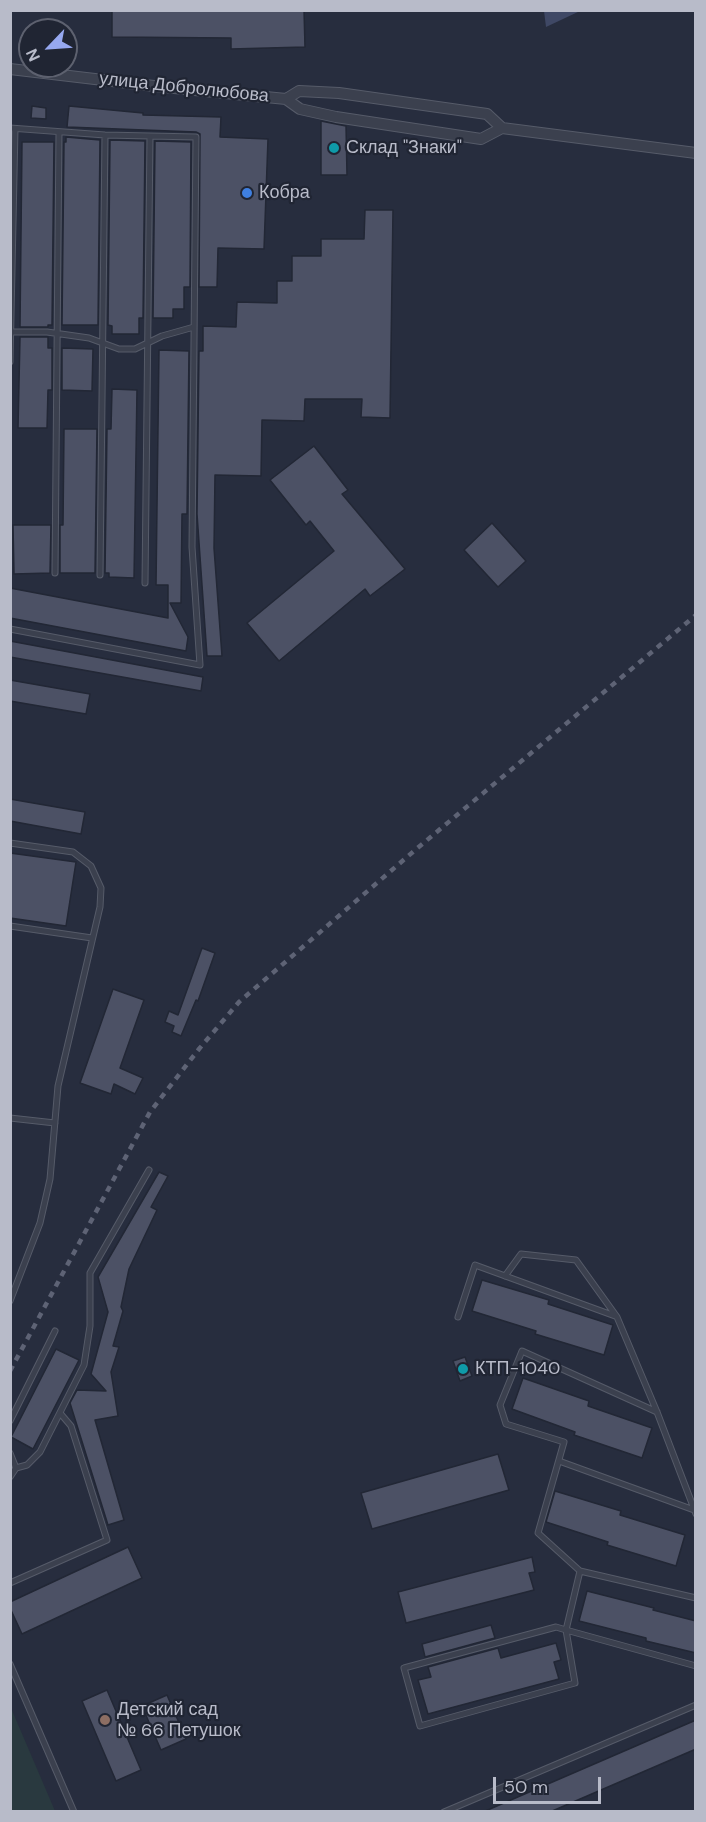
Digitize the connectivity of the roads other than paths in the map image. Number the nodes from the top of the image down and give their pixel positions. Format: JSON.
{"nodes":[{"id":1,"x":10,"y":69,"type":"edge"},
{"id":2,"x":286,"y":99,"type":"junction"},
{"id":3,"x":13,"y":128,"type":"edge"},
{"id":4,"x":502,"y":128,"type":"junction"},
{"id":5,"x":59,"y":132,"type":"junction"},
{"id":6,"x":105,"y":135,"type":"junction"},
{"id":7,"x":150,"y":136,"type":"junction"},
{"id":8,"x":696,"y":153,"type":"edge"},
{"id":9,"x":194,"y":327,"type":"junction"},
{"id":10,"x":11,"y":332,"type":"edge"},
{"id":11,"x":57,"y":335,"type":"junction"},
{"id":12,"x":103,"y":343,"type":"junction"},
{"id":13,"x":148,"y":343,"type":"junction"},
{"id":14,"x":10,"y":362,"type":"edge"},
{"id":15,"x":55,"y":573,"type":"dead end"},
{"id":16,"x":100,"y":575,"type":"dead end"},
{"id":17,"x":145,"y":583,"type":"dead end"},
{"id":18,"x":10,"y":630,"type":"edge"},
{"id":19,"x":10,"y":843,"type":"edge"},
{"id":20,"x":10,"y":926,"type":"edge"},
{"id":21,"x":92,"y":938,"type":"junction"},
{"id":22,"x":10,"y":1118,"type":"edge"},
{"id":23,"x":55,"y":1123,"type":"junction"},
{"id":24,"x":149,"y":1170,"type":"dead end"},
{"id":25,"x":505,"y":1276,"type":"junction"},
{"id":26,"x":10,"y":1301,"type":"edge"},
{"id":27,"x":458,"y":1317,"type":"dead end"},
{"id":28,"x":617,"y":1317,"type":"junction"},
{"id":29,"x":55,"y":1331,"type":"dead end"},
{"id":30,"x":657,"y":1412,"type":"junction"},
{"id":31,"x":60,"y":1413,"type":"junction"},
{"id":32,"x":10,"y":1421,"type":"edge"},
{"id":33,"x":10,"y":1454,"type":"edge"},
{"id":34,"x":559,"y":1461,"type":"junction"},
{"id":35,"x":16,"y":1468,"type":"junction"},
{"id":36,"x":10,"y":1477,"type":"edge"},
{"id":37,"x":695,"y":1512,"type":"edge"},
{"id":38,"x":580,"y":1571,"type":"junction"},
{"id":39,"x":10,"y":1583,"type":"edge"},
{"id":40,"x":696,"y":1598,"type":"edge"},
{"id":41,"x":566,"y":1630,"type":"junction"},
{"id":42,"x":10,"y":1664,"type":"edge"},
{"id":43,"x":696,"y":1665,"type":"edge"},
{"id":44,"x":696,"y":1705,"type":"edge"},
{"id":45,"x":74,"y":1812,"type":"edge"},
{"id":46,"x":444,"y":1812,"type":"edge"}],
"edges":[{"from":1,"to":2,"type":"street","name":"улица Добролюбова"},
{"from":2,"to":4,"type":"street","name":"улица Добролюбова"},
{"from":2,"to":4,"type":"street","name":"улица Добролюбова"},
{"from":3,"to":5,"type":"lane"},
{"from":3,"to":10,"type":"lane"},
{"from":4,"to":8,"type":"street","name":"улица Добролюбова"},
{"from":5,"to":6,"type":"lane"},
{"from":5,"to":11,"type":"lane"},
{"from":6,"to":7,"type":"lane"},
{"from":6,"to":12,"type":"lane"},
{"from":7,"to":9,"type":"lane"},
{"from":7,"to":13,"type":"lane"},
{"from":9,"to":13,"type":"lane"},
{"from":9,"to":18,"type":"lane"},
{"from":10,"to":11,"type":"lane"},
{"from":10,"to":14,"type":"lane"},
{"from":11,"to":12,"type":"lane"},
{"from":11,"to":15,"type":"lane"},
{"from":12,"to":13,"type":"lane"},
{"from":12,"to":16,"type":"lane"},
{"from":13,"to":17,"type":"lane"},
{"from":19,"to":21,"type":"lane"},
{"from":20,"to":21,"type":"lane"},
{"from":21,"to":23,"type":"lane"},
{"from":22,"to":23,"type":"lane"},
{"from":23,"to":26,"type":"lane"},
{"from":24,"to":31,"type":"lane"},
{"from":25,"to":27,"type":"lane"},
{"from":25,"to":28,"type":"lane"},
{"from":25,"to":28,"type":"lane"},
{"from":28,"to":30,"type":"lane"},
{"from":29,"to":32,"type":"lane"},
{"from":30,"to":34,"type":"lane"},
{"from":30,"to":37,"type":"lane"},
{"from":31,"to":35,"type":"lane"},
{"from":31,"to":39,"type":"lane"},
{"from":33,"to":35,"type":"lane"},
{"from":34,"to":37,"type":"lane"},
{"from":34,"to":38,"type":"lane"},
{"from":35,"to":36,"type":"lane"},
{"from":38,"to":40,"type":"lane"},
{"from":38,"to":41,"type":"lane"},
{"from":41,"to":41,"type":"lane"},
{"from":41,"to":43,"type":"lane"},
{"from":42,"to":45,"type":"lane"},
{"from":44,"to":46,"type":"lane"}]}
